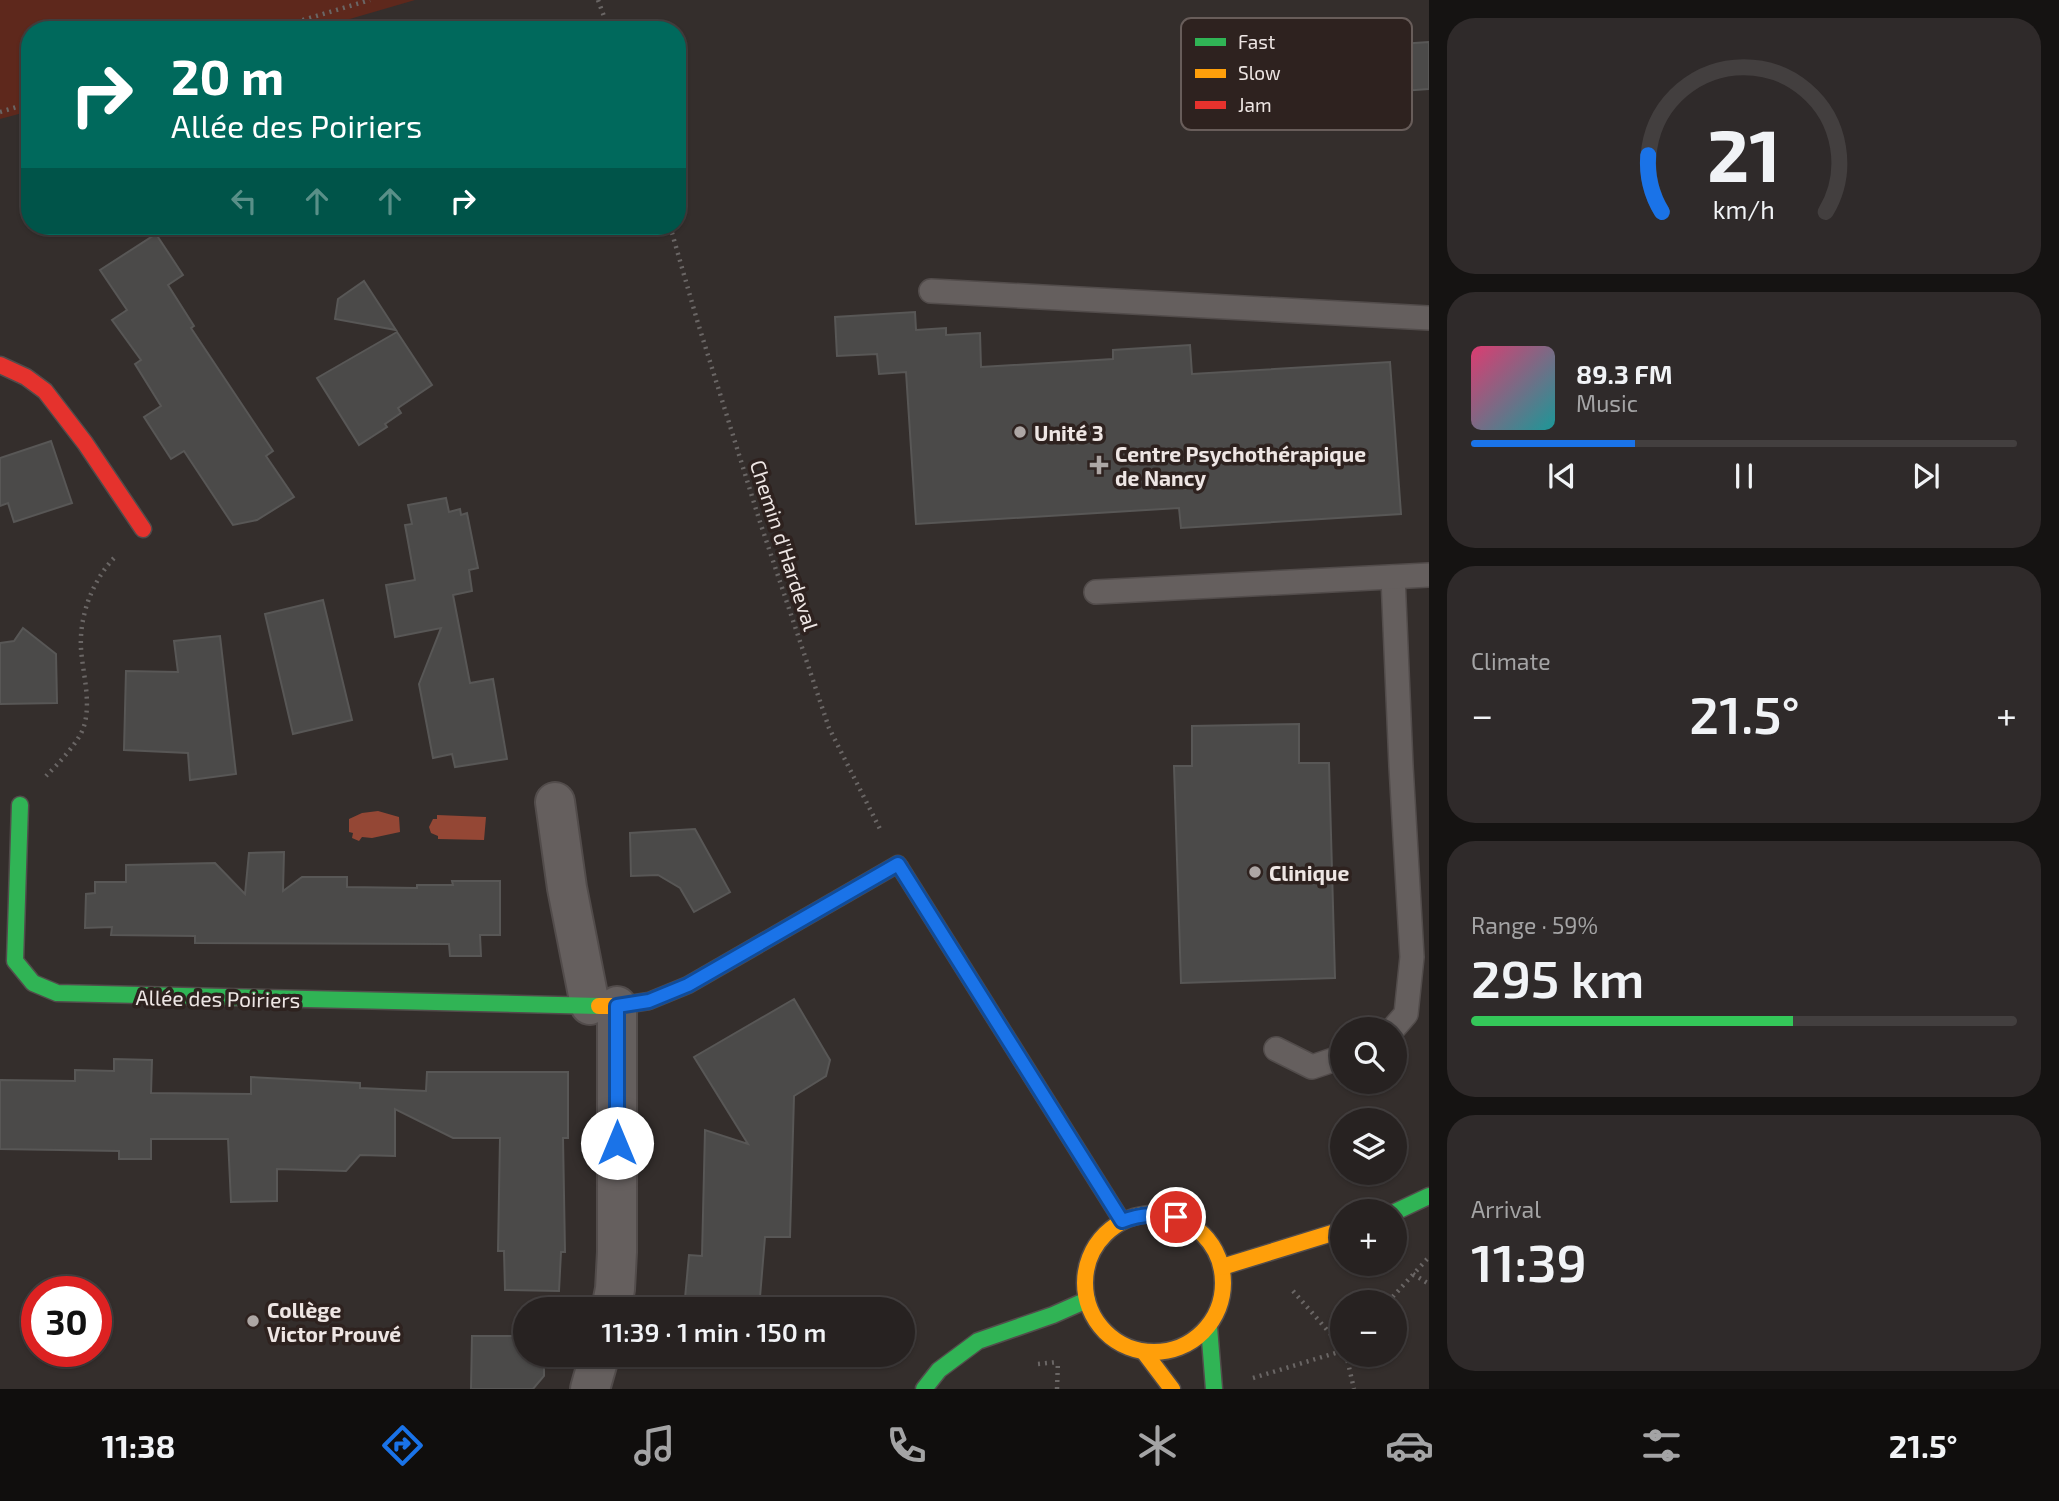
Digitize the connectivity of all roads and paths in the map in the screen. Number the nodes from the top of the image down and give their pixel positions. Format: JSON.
{"nodes":[{"id":1,"x":370,"y":0,"type":"edge"},
{"id":2,"x":598,"y":0,"type":"edge"},
{"id":3,"x":299,"y":21,"type":"edge"},
{"id":4,"x":605,"y":21,"type":"edge"},
{"id":5,"x":21,"y":106,"type":"edge"},
{"id":6,"x":0,"y":112,"type":"edge"},
{"id":7,"x":672,"y":235,"type":"edge"},
{"id":8,"x":930,"y":291,"type":"dead end"},
{"id":9,"x":1429,"y":318,"type":"edge"},
{"id":10,"x":0,"y":365,"type":"edge"},
{"id":11,"x":143,"y":529,"type":"joint"},
{"id":12,"x":1429,"y":575,"type":"edge"},
{"id":13,"x":1393,"y":577,"type":"junction"},
{"id":14,"x":1096,"y":592,"type":"dead end"},
{"id":15,"x":10,"y":801,"type":"edge"},
{"id":16,"x":555,"y":802,"type":"dead end"},
{"id":17,"x":898,"y":864,"type":"junction"},
{"id":18,"x":604,"y":1005,"type":"junction"},
{"id":19,"x":1403,"y":1017,"type":"edge"},
{"id":20,"x":1276,"y":1049,"type":"dead end"},
{"id":21,"x":1330,"y":1060,"type":"edge"},
{"id":22,"x":1429,"y":1196,"type":"edge"},
{"id":23,"x":1407,"y":1206,"type":"edge"},
{"id":24,"x":1122,"y":1221,"type":"junction"},
{"id":25,"x":1330,"y":1234,"type":"edge"},
{"id":26,"x":1429,"y":1257,"type":"edge"},
{"id":27,"x":1222,"y":1267,"type":"junction"},
{"id":28,"x":1413,"y":1274,"type":"junction"},
{"id":29,"x":1429,"y":1284,"type":"edge"},
{"id":30,"x":1399,"y":1290,"type":"edge"},
{"id":31,"x":1293,"y":1292,"type":"dead end"},
{"id":32,"x":613,"y":1297,"type":"edge"},
{"id":33,"x":1087,"y":1300,"type":"junction"},
{"id":34,"x":1209,"y":1327,"type":"junction"},
{"id":35,"x":1330,"y":1336,"type":"edge"},
{"id":36,"x":1144,"y":1352,"type":"junction"},
{"id":37,"x":1330,"y":1355,"type":"edge"},
{"id":38,"x":1058,"y":1362,"type":"dead end"},
{"id":39,"x":596,"y":1367,"type":"edge"},
{"id":40,"x":1348,"y":1367,"type":"edge"},
{"id":41,"x":1243,"y":1381,"type":"dead end"},
{"id":42,"x":590,"y":1389,"type":"edge"},
{"id":43,"x":924,"y":1389,"type":"edge"},
{"id":44,"x":1057,"y":1389,"type":"edge"},
{"id":45,"x":1172,"y":1389,"type":"edge"},
{"id":46,"x":1214,"y":1389,"type":"edge"},
{"id":47,"x":1354,"y":1389,"type":"edge"}],
"edges":[{"from":1,"to":3,"type":"path"},
{"from":2,"to":4,"type":"path"},
{"from":5,"to":6,"type":"path"},
{"from":7,"to":17,"type":"path","name":"Chemin d'Hardeval"},
{"from":8,"to":9,"type":"lane"},
{"from":10,"to":11,"type":"street"},
{"from":11,"to":15,"type":"path"},
{"from":12,"to":13,"type":"lane"},
{"from":13,"to":14,"type":"lane"},
{"from":13,"to":19,"type":"lane"},
{"from":15,"to":18,"type":"street","name":"Allée des Poiriers"},
{"from":16,"to":18,"type":"street"},
{"from":17,"to":18,"type":"street","name":"Allée des Poiriers"},
{"from":17,"to":24,"type":"street"},
{"from":18,"to":32,"type":"street"},
{"from":20,"to":21,"type":"lane"},
{"from":22,"to":23,"type":"street"},
{"from":24,"to":27,"type":"street"},
{"from":24,"to":33,"type":"street"},
{"from":25,"to":27,"type":"street"},
{"from":26,"to":28,"type":"path"},
{"from":27,"to":34,"type":"street"},
{"from":28,"to":29,"type":"path"},
{"from":28,"to":30,"type":"path"},
{"from":31,"to":35,"type":"path"},
{"from":33,"to":36,"type":"street"},
{"from":33,"to":43,"type":"street"},
{"from":34,"to":36,"type":"street"},
{"from":34,"to":46,"type":"street"},
{"from":36,"to":45,"type":"street"},
{"from":37,"to":41,"type":"path"},
{"from":38,"to":44,"type":"path"},
{"from":39,"to":42,"type":"street"},
{"from":40,"to":47,"type":"path"}]}
